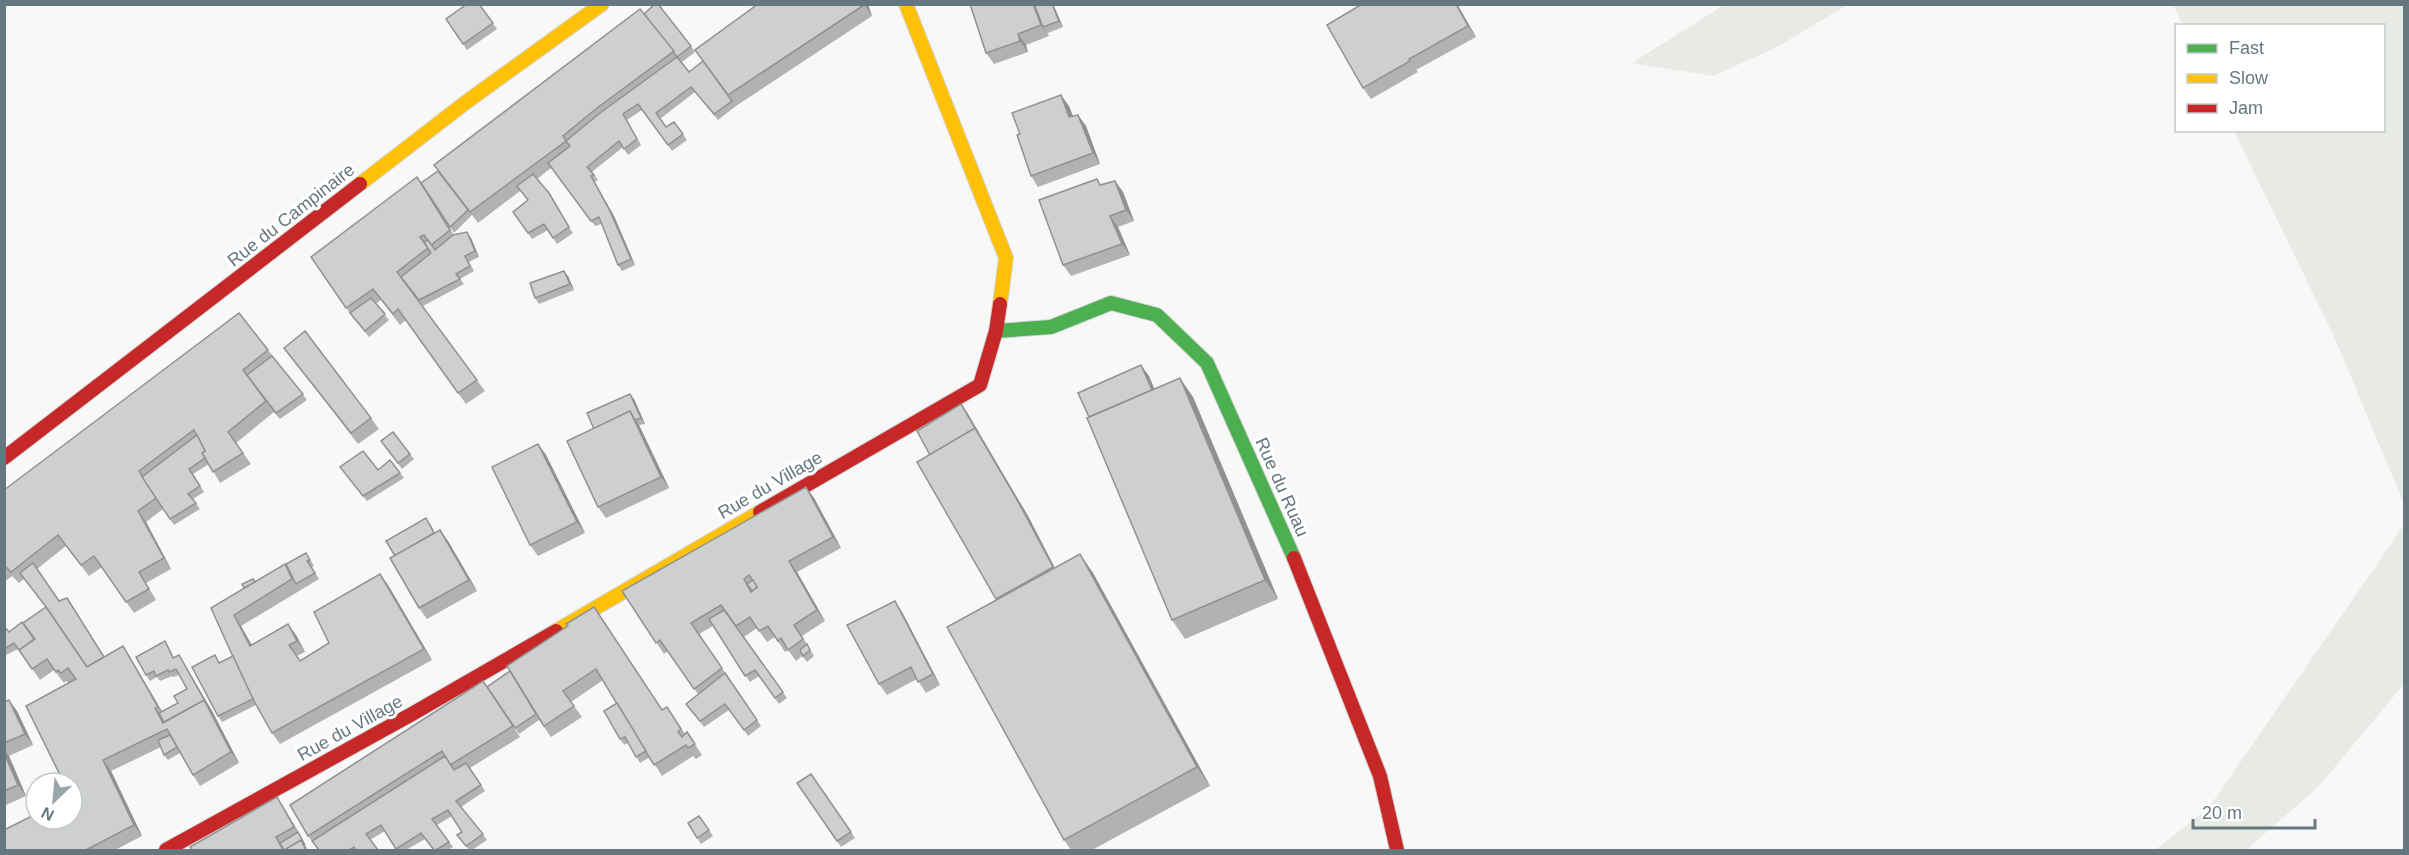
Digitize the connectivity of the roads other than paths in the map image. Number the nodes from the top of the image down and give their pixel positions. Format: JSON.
{"nodes":[{"id":1,"x":602,"y":4,"type":"edge"},
{"id":2,"x":906,"y":4,"type":"edge"},
{"id":3,"x":996,"y":331,"type":"junction"},
{"id":4,"x":4,"y":458,"type":"edge"},
{"id":5,"x":166,"y":850,"type":"edge"},
{"id":6,"x":1397,"y":850,"type":"edge"}],
"edges":[{"from":1,"to":4,"type":"street","name":"Rue du Campinaire"},
{"from":2,"to":3,"type":"street","name":"Rue du Village"},
{"from":3,"to":5,"type":"street","name":"Rue du Village"},
{"from":3,"to":6,"type":"street","name":"Rue du Ruau"}]}
